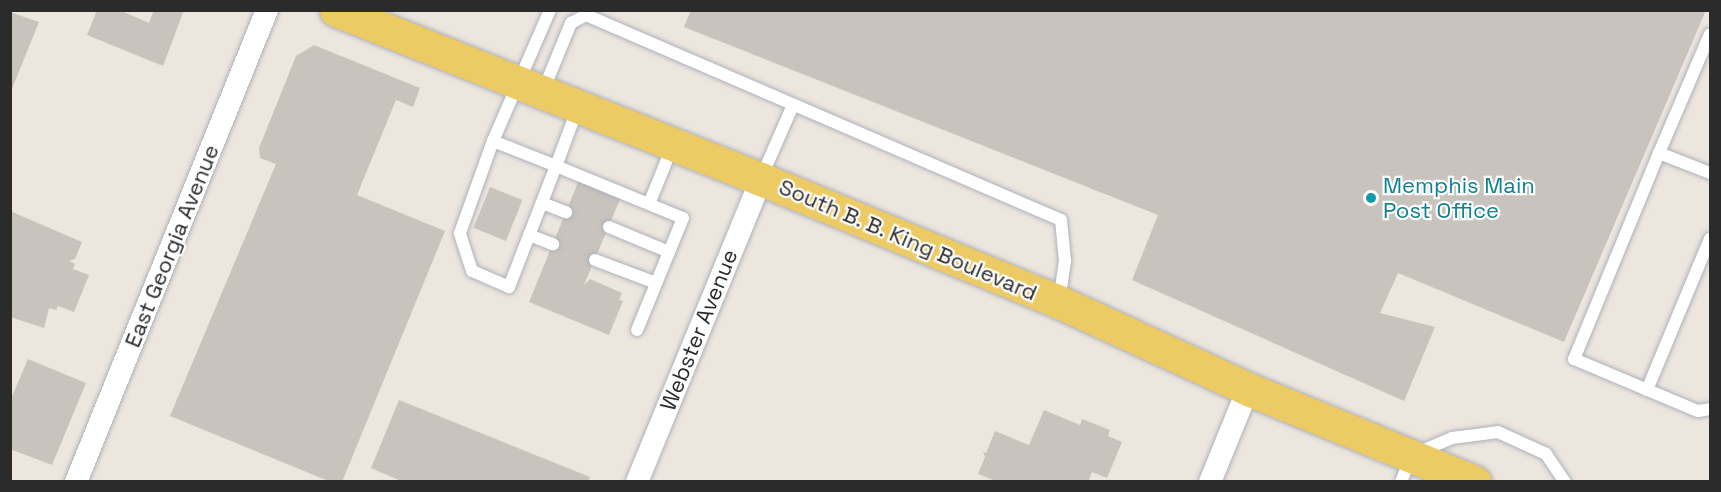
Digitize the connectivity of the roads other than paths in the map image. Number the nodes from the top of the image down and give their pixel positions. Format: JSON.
{"nodes":[{"id":1,"x":267,"y":10,"type":"edge"},
{"id":2,"x":336,"y":10,"type":"edge"},
{"id":3,"x":550,"y":10,"type":"edge"},
{"id":4,"x":1710,"y":34,"type":"edge"},
{"id":5,"x":531,"y":87,"type":"junction"},
{"id":6,"x":793,"y":105,"type":"junction"},
{"id":7,"x":578,"y":106,"type":"junction"},
{"id":8,"x":493,"y":141,"type":"junction"},
{"id":9,"x":674,"y":144,"type":"junction"},
{"id":10,"x":1659,"y":153,"type":"junction"},
{"id":11,"x":556,"y":166,"type":"junction"},
{"id":12,"x":1710,"y":173,"type":"edge"},
{"id":13,"x":761,"y":179,"type":"junction"},
{"id":14,"x":542,"y":203,"type":"junction"},
{"id":15,"x":649,"y":204,"type":"junction"},
{"id":16,"x":566,"y":212,"type":"dead end"},
{"id":17,"x":609,"y":227,"type":"dead end"},
{"id":18,"x":529,"y":235,"type":"junction"},
{"id":19,"x":1710,"y":239,"type":"edge"},
{"id":20,"x":553,"y":244,"type":"dead end"},
{"id":21,"x":669,"y":252,"type":"junction"},
{"id":22,"x":595,"y":260,"type":"dead end"},
{"id":23,"x":656,"y":283,"type":"junction"},
{"id":24,"x":1059,"y":302,"type":"junction"},
{"id":25,"x":637,"y":330,"type":"dead end"},
{"id":26,"x":1248,"y":389,"type":"junction"},
{"id":27,"x":1647,"y":390,"type":"junction"},
{"id":28,"x":1710,"y":409,"type":"edge"},
{"id":29,"x":1407,"y":468,"type":"edge"},
{"id":30,"x":76,"y":482,"type":"edge"},
{"id":31,"x":637,"y":482,"type":"edge"},
{"id":32,"x":1210,"y":482,"type":"edge"},
{"id":33,"x":1475,"y":482,"type":"edge"},
{"id":34,"x":1565,"y":482,"type":"edge"}],
"edges":[{"from":1,"to":30,"type":"street","name":"East Georgia Avenue"},
{"from":2,"to":5,"type":"main road","name":"South B. B. King Boulevard"},
{"from":3,"to":5,"type":"lane"},
{"from":4,"to":10,"type":"lane"},
{"from":5,"to":6,"type":"lane"},
{"from":5,"to":7,"type":"main road","name":"South B. B. King Boulevard"},
{"from":5,"to":8,"type":"lane"},
{"from":6,"to":13,"type":"lane"},
{"from":6,"to":24,"type":"lane"},
{"from":7,"to":9,"type":"main road","name":"South B. B. King Boulevard"},
{"from":7,"to":11,"type":"lane"},
{"from":8,"to":11,"type":"lane"},
{"from":8,"to":18,"type":"lane"},
{"from":9,"to":13,"type":"main road","name":"South B. B. King Boulevard"},
{"from":9,"to":15,"type":"lane"},
{"from":10,"to":12,"type":"lane"},
{"from":10,"to":27,"type":"lane"},
{"from":11,"to":14,"type":"lane"},
{"from":11,"to":15,"type":"lane"},
{"from":13,"to":24,"type":"main road","name":"South B. B. King Boulevard"},
{"from":13,"to":31,"type":"street","name":"Webster Avenue"},
{"from":14,"to":16,"type":"lane"},
{"from":14,"to":18,"type":"lane"},
{"from":15,"to":21,"type":"lane"},
{"from":17,"to":21,"type":"lane"},
{"from":18,"to":20,"type":"lane"},
{"from":19,"to":27,"type":"lane"},
{"from":21,"to":23,"type":"lane"},
{"from":22,"to":23,"type":"lane"},
{"from":23,"to":25,"type":"lane"},
{"from":24,"to":26,"type":"main road","name":"South B. B. King Boulevard"},
{"from":26,"to":29,"type":"main road","name":"South B. B. King Boulevard"},
{"from":26,"to":32,"type":"street"},
{"from":27,"to":28,"type":"lane"},
{"from":29,"to":33,"type":"main road","name":"South B. B. King Boulevard"},
{"from":29,"to":34,"type":"lane"}]}
